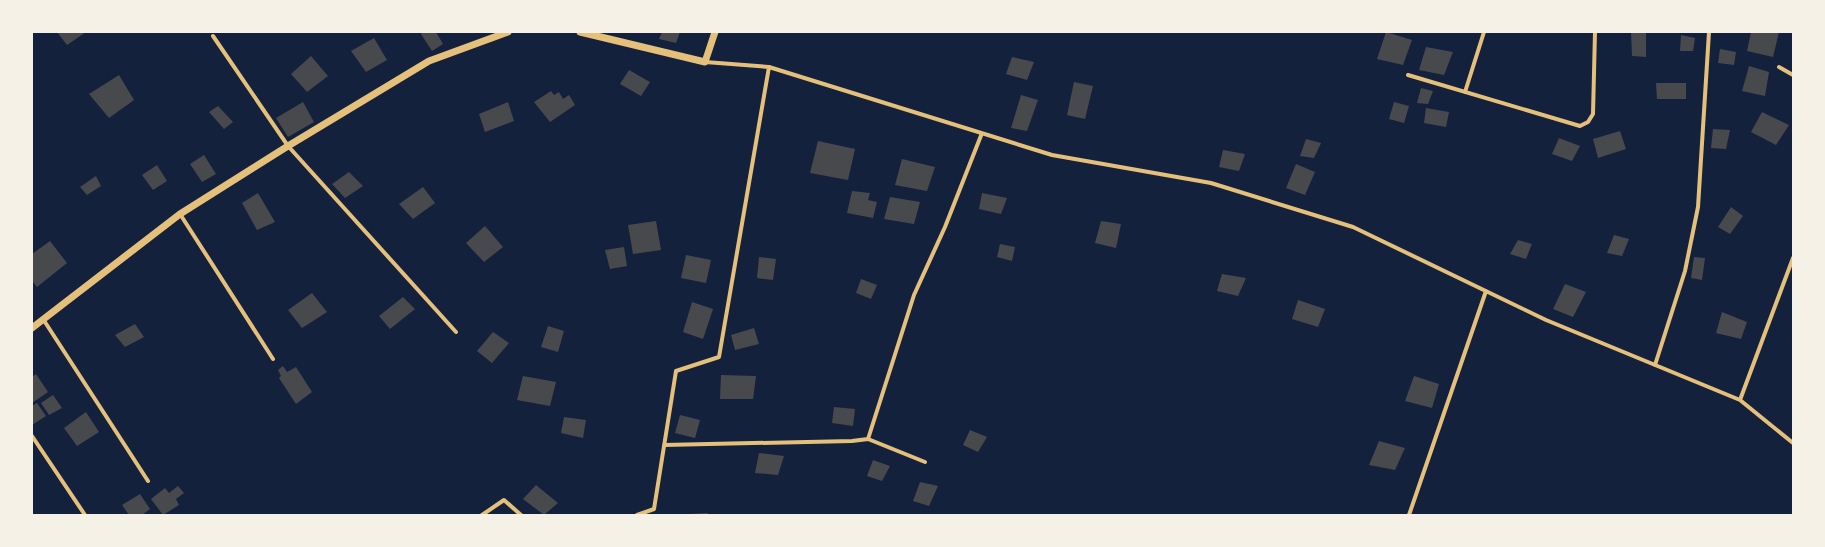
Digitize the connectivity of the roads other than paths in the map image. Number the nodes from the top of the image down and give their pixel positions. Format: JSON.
{"nodes":[{"id":1,"x":508,"y":32,"type":"edge"},
{"id":2,"x":580,"y":32,"type":"edge"},
{"id":3,"x":715,"y":32,"type":"edge"},
{"id":4,"x":1484,"y":32,"type":"edge"},
{"id":5,"x":1595,"y":32,"type":"edge"},
{"id":6,"x":1709,"y":32,"type":"edge"},
{"id":7,"x":213,"y":36,"type":"dead end"},
{"id":8,"x":705,"y":62,"type":"junction"},
{"id":9,"x":769,"y":67,"type":"junction"},
{"id":10,"x":1778,"y":67,"type":"dead end"},
{"id":11,"x":1408,"y":75,"type":"dead end"},
{"id":12,"x":1793,"y":75,"type":"edge"},
{"id":13,"x":1465,"y":92,"type":"junction"},
{"id":14,"x":982,"y":133,"type":"junction"},
{"id":15,"x":288,"y":146,"type":"junction"},
{"id":16,"x":180,"y":214,"type":"junction"},
{"id":17,"x":1793,"y":258,"type":"edge"},
{"id":18,"x":1486,"y":291,"type":"junction"},
{"id":19,"x":43,"y":319,"type":"junction"},
{"id":20,"x":32,"y":328,"type":"edge"},
{"id":21,"x":456,"y":332,"type":"dead end"},
{"id":22,"x":273,"y":359,"type":"dead end"},
{"id":23,"x":1655,"y":365,"type":"junction"},
{"id":24,"x":1740,"y":400,"type":"junction"},
{"id":25,"x":32,"y":436,"type":"edge"},
{"id":26,"x":868,"y":439,"type":"junction"},
{"id":27,"x":1793,"y":443,"type":"edge"},
{"id":28,"x":664,"y":445,"type":"junction"},
{"id":29,"x":925,"y":462,"type":"dead end"},
{"id":30,"x":148,"y":481,"type":"dead end"},
{"id":31,"x":85,"y":515,"type":"edge"},
{"id":32,"x":482,"y":515,"type":"edge"},
{"id":33,"x":521,"y":515,"type":"edge"},
{"id":34,"x":637,"y":515,"type":"edge"},
{"id":35,"x":1409,"y":515,"type":"edge"}],
"edges":[{"from":1,"to":15,"type":"street"},
{"from":2,"to":8,"type":"street"},
{"from":3,"to":8,"type":"street"},
{"from":4,"to":13,"type":"street"},
{"from":5,"to":13,"type":"street"},
{"from":6,"to":23,"type":"street"},
{"from":7,"to":15,"type":"street"},
{"from":8,"to":9,"type":"street"},
{"from":9,"to":14,"type":"street"},
{"from":9,"to":28,"type":"street"},
{"from":10,"to":12,"type":"street"},
{"from":11,"to":13,"type":"street"},
{"from":14,"to":18,"type":"street"},
{"from":14,"to":26,"type":"street"},
{"from":15,"to":16,"type":"street"},
{"from":15,"to":21,"type":"street"},
{"from":16,"to":19,"type":"street"},
{"from":16,"to":22,"type":"street"},
{"from":17,"to":24,"type":"street"},
{"from":18,"to":23,"type":"street"},
{"from":18,"to":35,"type":"street"},
{"from":19,"to":20,"type":"street"},
{"from":19,"to":30,"type":"street"},
{"from":23,"to":24,"type":"street"},
{"from":24,"to":27,"type":"street"},
{"from":25,"to":31,"type":"street"},
{"from":26,"to":28,"type":"street"},
{"from":26,"to":29,"type":"street"},
{"from":28,"to":34,"type":"street"},
{"from":32,"to":33,"type":"street"}]}
